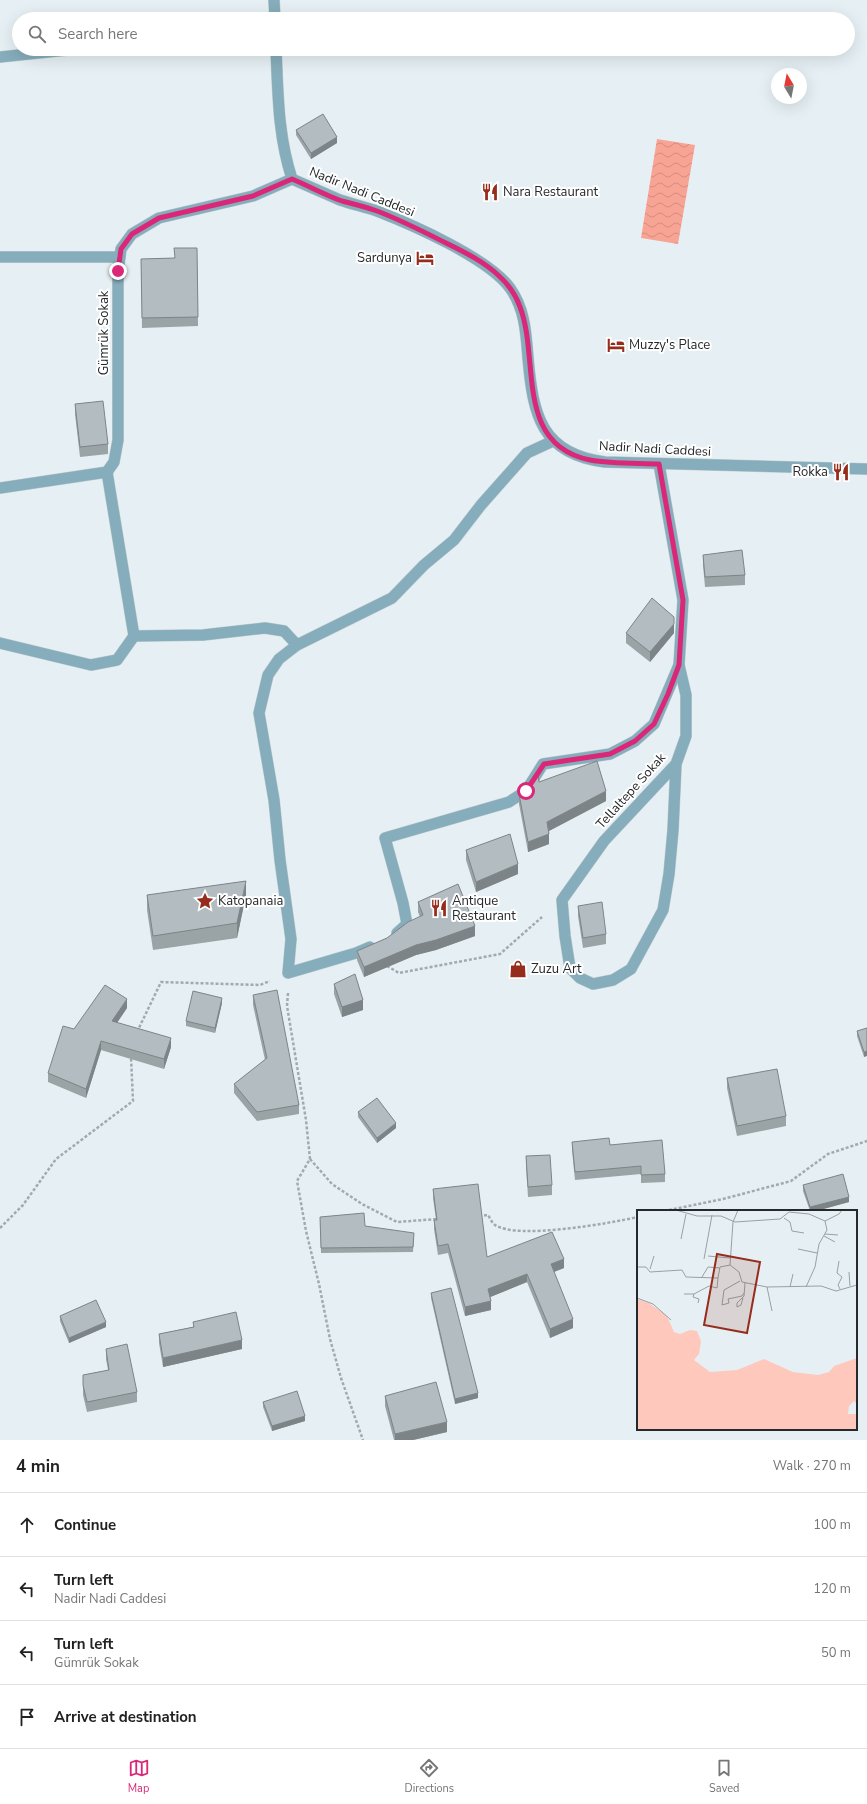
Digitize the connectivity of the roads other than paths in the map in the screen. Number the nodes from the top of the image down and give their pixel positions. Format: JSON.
{"nodes":[{"id":1,"x":274,"y":0,"type":"edge"},
{"id":2,"x":275,"y":12,"type":"edge"},
{"id":3,"x":12,"y":56,"type":"edge"},
{"id":4,"x":276,"y":56,"type":"edge"},
{"id":5,"x":0,"y":57,"type":"edge"},
{"id":6,"x":292,"y":179,"type":"junction"},
{"id":7,"x":0,"y":257,"type":"edge"},
{"id":8,"x":120,"y":257,"type":"junction"},
{"id":9,"x":553,"y":441,"type":"junction"},
{"id":10,"x":659,"y":464,"type":"junction"},
{"id":11,"x":867,"y":469,"type":"edge"},
{"id":12,"x":107,"y":472,"type":"junction"},
{"id":13,"x":0,"y":488,"type":"edge"},
{"id":14,"x":134,"y":636,"type":"junction"},
{"id":15,"x":0,"y":643,"type":"edge"},
{"id":16,"x":298,"y":645,"type":"junction"},
{"id":17,"x":679,"y":665,"type":"junction"},
{"id":18,"x":676,"y":764,"type":"junction"}],
"edges":[{"from":1,"to":2,"type":"street"},
{"from":3,"to":5,"type":"street"},
{"from":4,"to":6,"type":"street","name":"Nadir Nadi Caddesi"},
{"from":6,"to":8,"type":"street","name":"Gümrük Sokak"},
{"from":6,"to":9,"type":"street","name":"Nadir Nadi Caddesi"},
{"from":7,"to":8,"type":"street"},
{"from":8,"to":12,"type":"street","name":"Gümrük Sokak"},
{"from":9,"to":10,"type":"street","name":"Nadir Nadi Caddesi"},
{"from":9,"to":16,"type":"street"},
{"from":10,"to":11,"type":"street","name":"Nadir Nadi Caddesi"},
{"from":10,"to":17,"type":"street"},
{"from":12,"to":13,"type":"street"},
{"from":12,"to":14,"type":"street"},
{"from":14,"to":15,"type":"street"},
{"from":14,"to":16,"type":"street"},
{"from":16,"to":17,"type":"street"},
{"from":17,"to":18,"type":"street","name":"Tellaltepe Sokak"},
{"from":18,"to":18,"type":"street","name":"Tellaltepe Sokak"}]}
